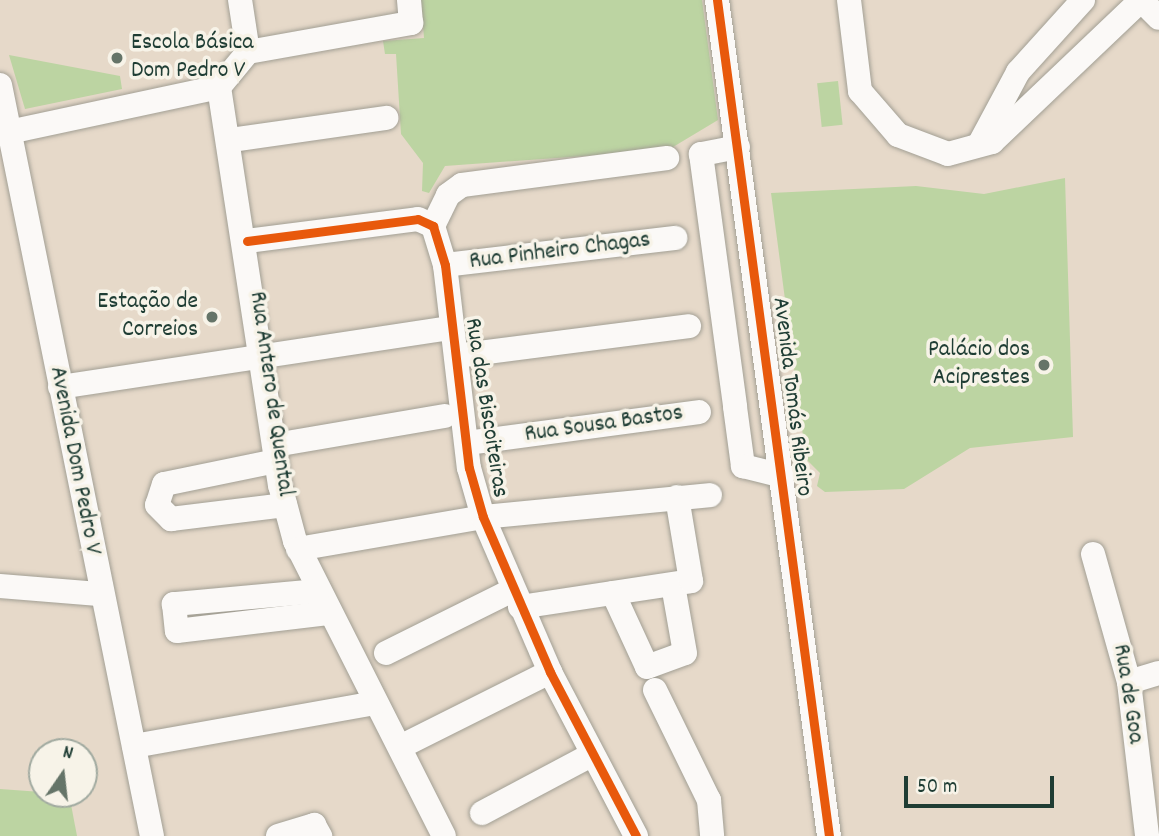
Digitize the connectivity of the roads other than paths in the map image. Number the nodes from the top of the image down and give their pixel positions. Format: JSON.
{"nodes":[{"id":1,"x":240,"y":0,"type":"edge"},
{"id":2,"x":409,"y":0,"type":"edge"},
{"id":3,"x":717,"y":0,"type":"edge"},
{"id":4,"x":849,"y":0,"type":"edge"},
{"id":5,"x":1083,"y":0,"type":"edge"},
{"id":6,"x":1141,"y":0,"type":"edge"},
{"id":7,"x":1159,"y":18,"type":"edge"},
{"id":8,"x":248,"y":52,"type":"junction"},
{"id":9,"x":0,"y":85,"type":"edge"},
{"id":10,"x":219,"y":87,"type":"junction"},
{"id":11,"x":386,"y":118,"type":"dead end"},
{"id":12,"x":9,"y":132,"type":"junction"},
{"id":13,"x":231,"y":140,"type":"junction"},
{"id":14,"x":980,"y":143,"type":"junction"},
{"id":15,"x":738,"y":148,"type":"junction"},
{"id":16,"x":667,"y":158,"type":"dead end"},
{"id":17,"x":433,"y":226,"type":"junction"},
{"id":18,"x":675,"y":238,"type":"dead end"},
{"id":19,"x":247,"y":241,"type":"junction"},
{"id":20,"x":445,"y":265,"type":"junction"},
{"id":21,"x":689,"y":326,"type":"dead end"},
{"id":22,"x":452,"y":328,"type":"junction"},
{"id":23,"x":263,"y":353,"type":"junction"},
{"id":24,"x":456,"y":356,"type":"junction"},
{"id":25,"x":60,"y":387,"type":"junction"},
{"id":26,"x":699,"y":412,"type":"dead end"},
{"id":27,"x":445,"y":416,"type":"dead end"},
{"id":28,"x":467,"y":443,"type":"junction"},
{"id":29,"x":275,"y":453,"type":"junction"},
{"id":30,"x":783,"y":476,"type":"junction"},
{"id":31,"x":710,"y":495,"type":"dead end"},
{"id":32,"x":677,"y":497,"type":"junction"},
{"id":33,"x":285,"y":505,"type":"junction"},
{"id":34,"x":483,"y":517,"type":"junction"},
{"id":35,"x":298,"y":549,"type":"junction"},
{"id":36,"x":1093,"y":554,"type":"dead end"},
{"id":37,"x":2,"y":580,"type":"edge"},
{"id":38,"x":682,"y":583,"type":"junction"},
{"id":39,"x":613,"y":593,"type":"junction"},
{"id":40,"x":99,"y":594,"type":"junction"},
{"id":41,"x":516,"y":598,"type":"junction"},
{"id":42,"x":323,"y":602,"type":"junction"},
{"id":43,"x":386,"y":653,"type":"dead end"},
{"id":44,"x":550,"y":672,"type":"junction"},
{"id":45,"x":1159,"y":673,"type":"edge"},
{"id":46,"x":1129,"y":682,"type":"junction"},
{"id":47,"x":655,"y":690,"type":"dead end"},
{"id":48,"x":375,"y":704,"type":"junction"},
{"id":49,"x":134,"y":746,"type":"junction"},
{"id":50,"x":400,"y":747,"type":"junction"},
{"id":51,"x":591,"y":755,"type":"junction"},
{"id":52,"x":826,"y":799,"type":"junction"},
{"id":53,"x":482,"y":813,"type":"dead end"},
{"id":54,"x":627,"y":833,"type":"edge"},
{"id":55,"x":152,"y":836,"type":"edge"},
{"id":56,"x":278,"y":836,"type":"edge"},
{"id":57,"x":320,"y":836,"type":"edge"},
{"id":58,"x":444,"y":836,"type":"edge"},
{"id":59,"x":712,"y":836,"type":"edge"},
{"id":60,"x":830,"y":836,"type":"edge"},
{"id":61,"x":835,"y":836,"type":"edge"},
{"id":62,"x":1147,"y":836,"type":"edge"}],
"edges":[{"from":1,"to":8,"type":"street"},
{"from":2,"to":8,"type":"street"},
{"from":3,"to":15,"type":"street","name":"Avenida Tomás Ribeiro"},
{"from":4,"to":14,"type":"street"},
{"from":5,"to":14,"type":"street"},
{"from":6,"to":7,"type":"street"},
{"from":6,"to":14,"type":"street"},
{"from":8,"to":10,"type":"street"},
{"from":9,"to":12,"type":"street","name":"Avenida Dom Pedro V"},
{"from":10,"to":12,"type":"street"},
{"from":10,"to":13,"type":"street","name":"Rua Antero de Quental"},
{"from":11,"to":13,"type":"street"},
{"from":12,"to":25,"type":"street","name":"Avenida Dom Pedro V"},
{"from":13,"to":19,"type":"street","name":"Rua Antero de Quental"},
{"from":15,"to":30,"type":"street","name":"Avenida Tomás Ribeiro"},
{"from":15,"to":30,"type":"street","name":"Avenida Tomás Ribeiro"},
{"from":16,"to":17,"type":"street"},
{"from":17,"to":19,"type":"street"},
{"from":17,"to":20,"type":"street","name":"Rua das Biscoiteiras"},
{"from":18,"to":20,"type":"street","name":"Rua Pinheiro Chagas"},
{"from":19,"to":23,"type":"street","name":"Rua Antero de Quental"},
{"from":20,"to":22,"type":"street","name":"Rua das Biscoiteiras"},
{"from":21,"to":24,"type":"street"},
{"from":22,"to":23,"type":"street"},
{"from":22,"to":24,"type":"street","name":"Rua das Biscoiteiras"},
{"from":23,"to":25,"type":"street"},
{"from":23,"to":29,"type":"street","name":"Rua Antero de Quental"},
{"from":24,"to":28,"type":"street","name":"Rua das Biscoiteiras"},
{"from":25,"to":40,"type":"street","name":"Avenida Dom Pedro V"},
{"from":26,"to":28,"type":"street","name":"Rua Sousa Bastos"},
{"from":27,"to":29,"type":"street"},
{"from":28,"to":34,"type":"street","name":"Rua das Biscoiteiras"},
{"from":29,"to":33,"type":"street","name":"Rua Antero de Quental"},
{"from":29,"to":33,"type":"street"},
{"from":30,"to":52,"type":"street","name":"Avenida Tomás Ribeiro"},
{"from":31,"to":32,"type":"street"},
{"from":32,"to":34,"type":"street"},
{"from":32,"to":38,"type":"street"},
{"from":33,"to":35,"type":"street","name":"Rua Antero de Quental"},
{"from":34,"to":35,"type":"street"},
{"from":34,"to":41,"type":"street","name":"Rua das Biscoiteiras"},
{"from":35,"to":42,"type":"street","name":"Rua Antero de Quental"},
{"from":36,"to":46,"type":"street","name":"Rua de Goa"},
{"from":37,"to":40,"type":"street"},
{"from":38,"to":39,"type":"street"},
{"from":38,"to":39,"type":"street"},
{"from":39,"to":41,"type":"street"},
{"from":40,"to":49,"type":"street","name":"Avenida Dom Pedro V"},
{"from":41,"to":43,"type":"street"},
{"from":41,"to":44,"type":"street","name":"Rua das Biscoiteiras"},
{"from":42,"to":42,"type":"street"},
{"from":42,"to":48,"type":"street","name":"Rua Antero de Quental"},
{"from":44,"to":50,"type":"street"},
{"from":44,"to":51,"type":"street","name":"Rua das Biscoiteiras"},
{"from":45,"to":46,"type":"street"},
{"from":46,"to":62,"type":"street","name":"Rua de Goa"},
{"from":47,"to":59,"type":"street"},
{"from":48,"to":49,"type":"street"},
{"from":48,"to":50,"type":"street","name":"Rua Antero de Quental"},
{"from":49,"to":55,"type":"street","name":"Avenida Dom Pedro V"},
{"from":50,"to":58,"type":"street","name":"Rua Antero de Quental"},
{"from":51,"to":53,"type":"street"},
{"from":51,"to":54,"type":"street","name":"Rua das Biscoiteiras"},
{"from":52,"to":60,"type":"street","name":"Avenida Tomás Ribeiro"},
{"from":52,"to":61,"type":"street","name":"Avenida Tomás Ribeiro"},
{"from":56,"to":57,"type":"street"}]}
